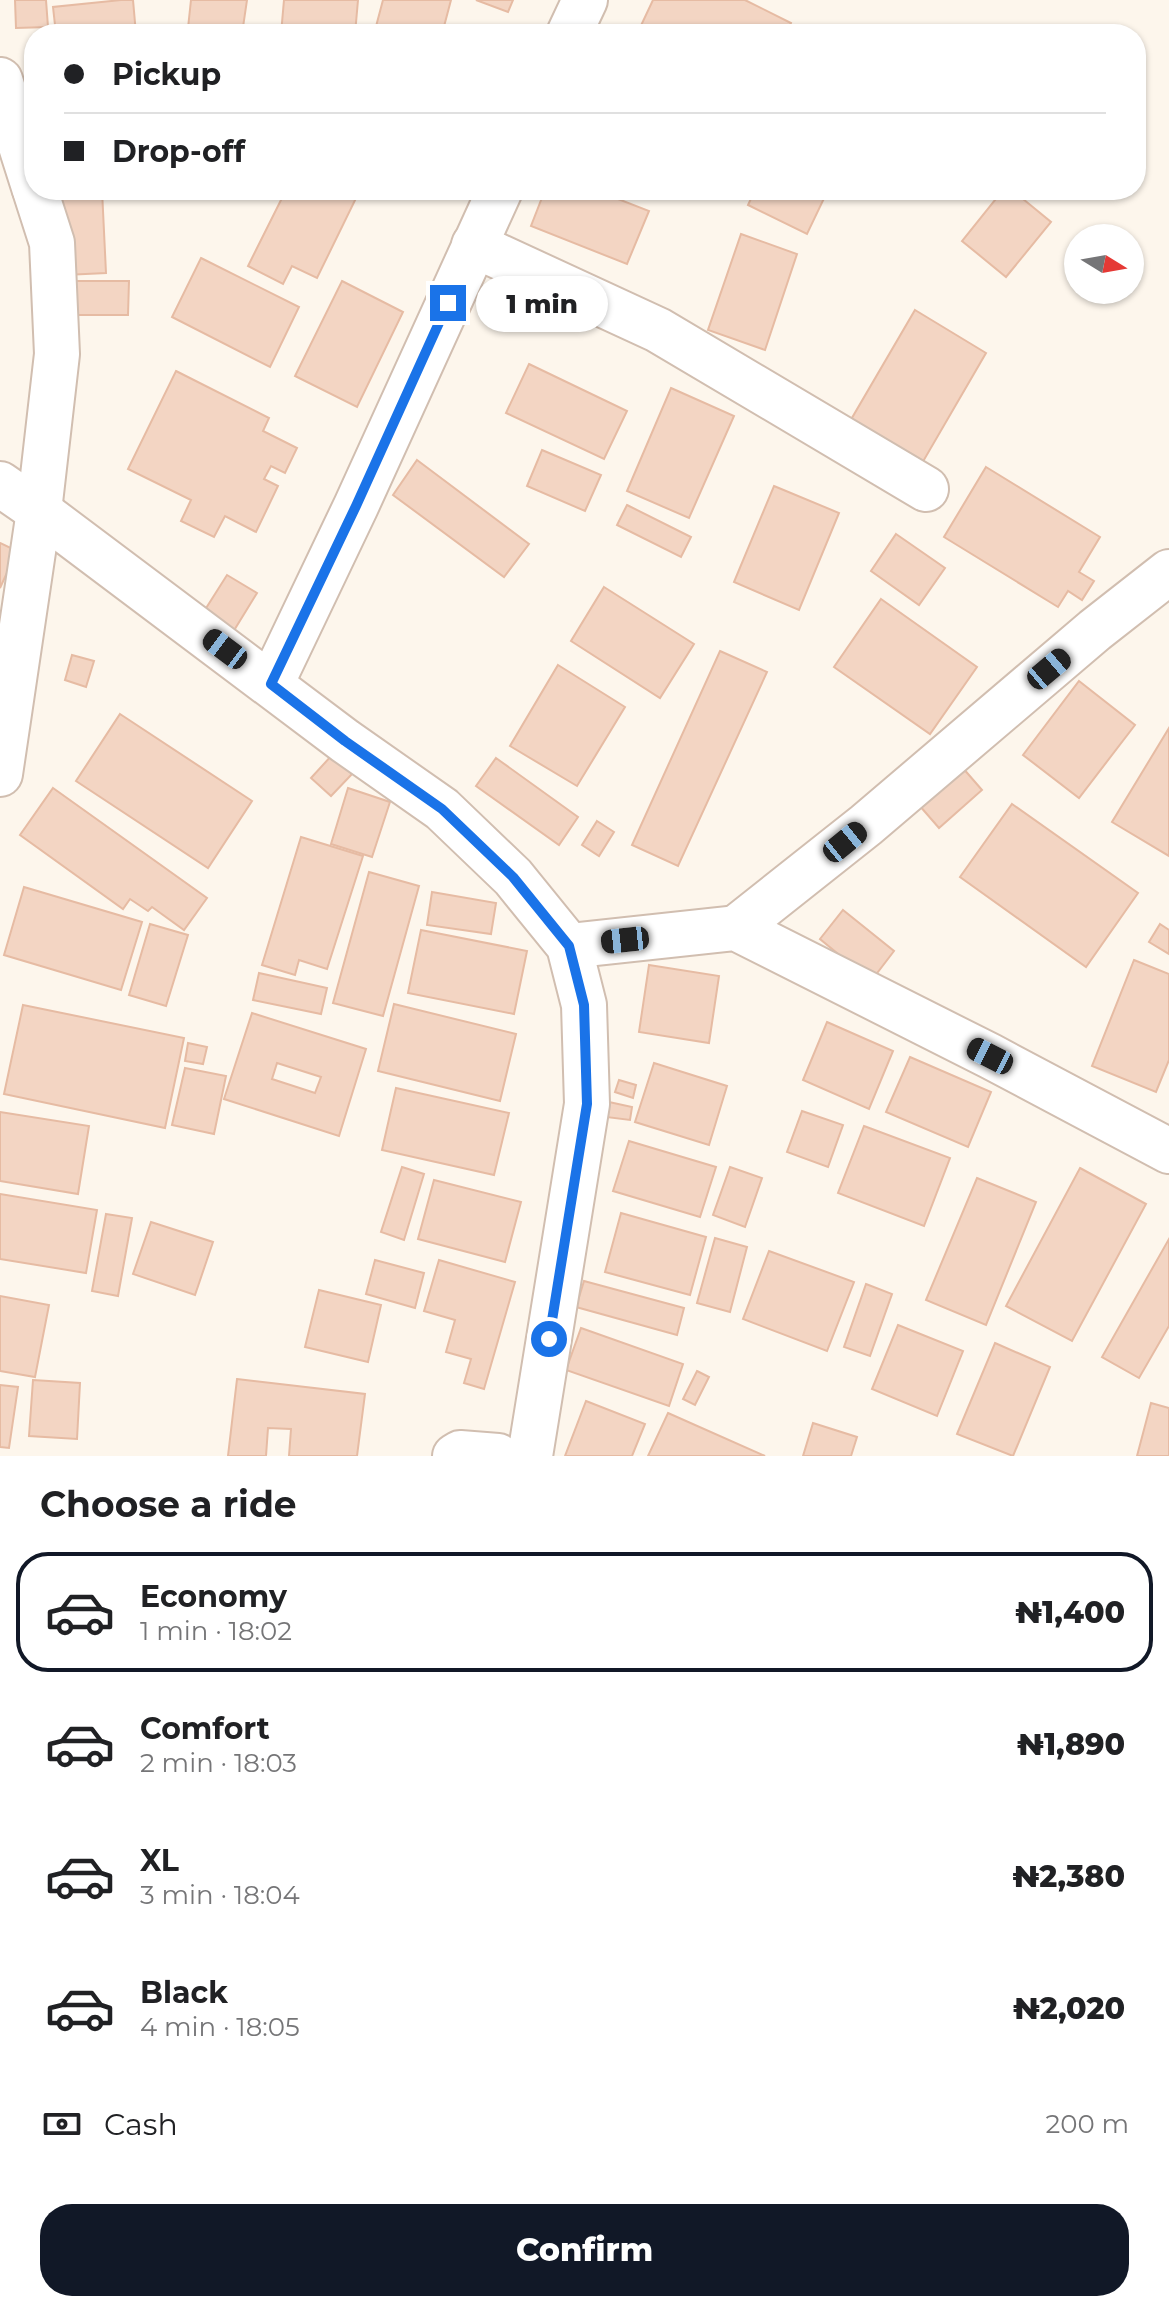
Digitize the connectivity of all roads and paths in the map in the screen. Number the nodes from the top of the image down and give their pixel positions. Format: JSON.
{"nodes":[{"id":1,"x":585,"y":0,"type":"edge"},
{"id":2,"x":574,"y":24,"type":"edge"},
{"id":3,"x":15,"y":104,"type":"edge"},
{"id":4,"x":24,"y":144,"type":"edge"},
{"id":5,"x":38,"y":200,"type":"edge"},
{"id":6,"x":492,"y":200,"type":"edge"},
{"id":7,"x":474,"y":245,"type":"junction"},
{"id":8,"x":0,"y":484,"type":"edge"},
{"id":9,"x":926,"y":489,"type":"dead end"},
{"id":10,"x":39,"y":511,"type":"junction"},
{"id":11,"x":1169,"y":572,"type":"edge"},
{"id":12,"x":271,"y":684,"type":"junction"},
{"id":13,"x":0,"y":774,"type":"edge"},
{"id":14,"x":736,"y":928,"type":"junction"},
{"id":15,"x":569,"y":946,"type":"junction"},
{"id":16,"x":1169,"y":1151,"type":"edge"},
{"id":17,"x":455,"y":1456,"type":"edge"},
{"id":18,"x":498,"y":1456,"type":"edge"},
{"id":19,"x":530,"y":1456,"type":"edge"}],
"edges":[{"from":1,"to":2,"type":"street"},
{"from":3,"to":4,"type":"street"},
{"from":5,"to":10,"type":"street"},
{"from":6,"to":7,"type":"street"},
{"from":7,"to":9,"type":"street"},
{"from":7,"to":12,"type":"street"},
{"from":8,"to":10,"type":"street"},
{"from":10,"to":12,"type":"street"},
{"from":10,"to":13,"type":"street"},
{"from":11,"to":14,"type":"street"},
{"from":12,"to":15,"type":"street"},
{"from":14,"to":15,"type":"street"},
{"from":14,"to":16,"type":"street"},
{"from":15,"to":19,"type":"street"},
{"from":17,"to":18,"type":"street"}]}
